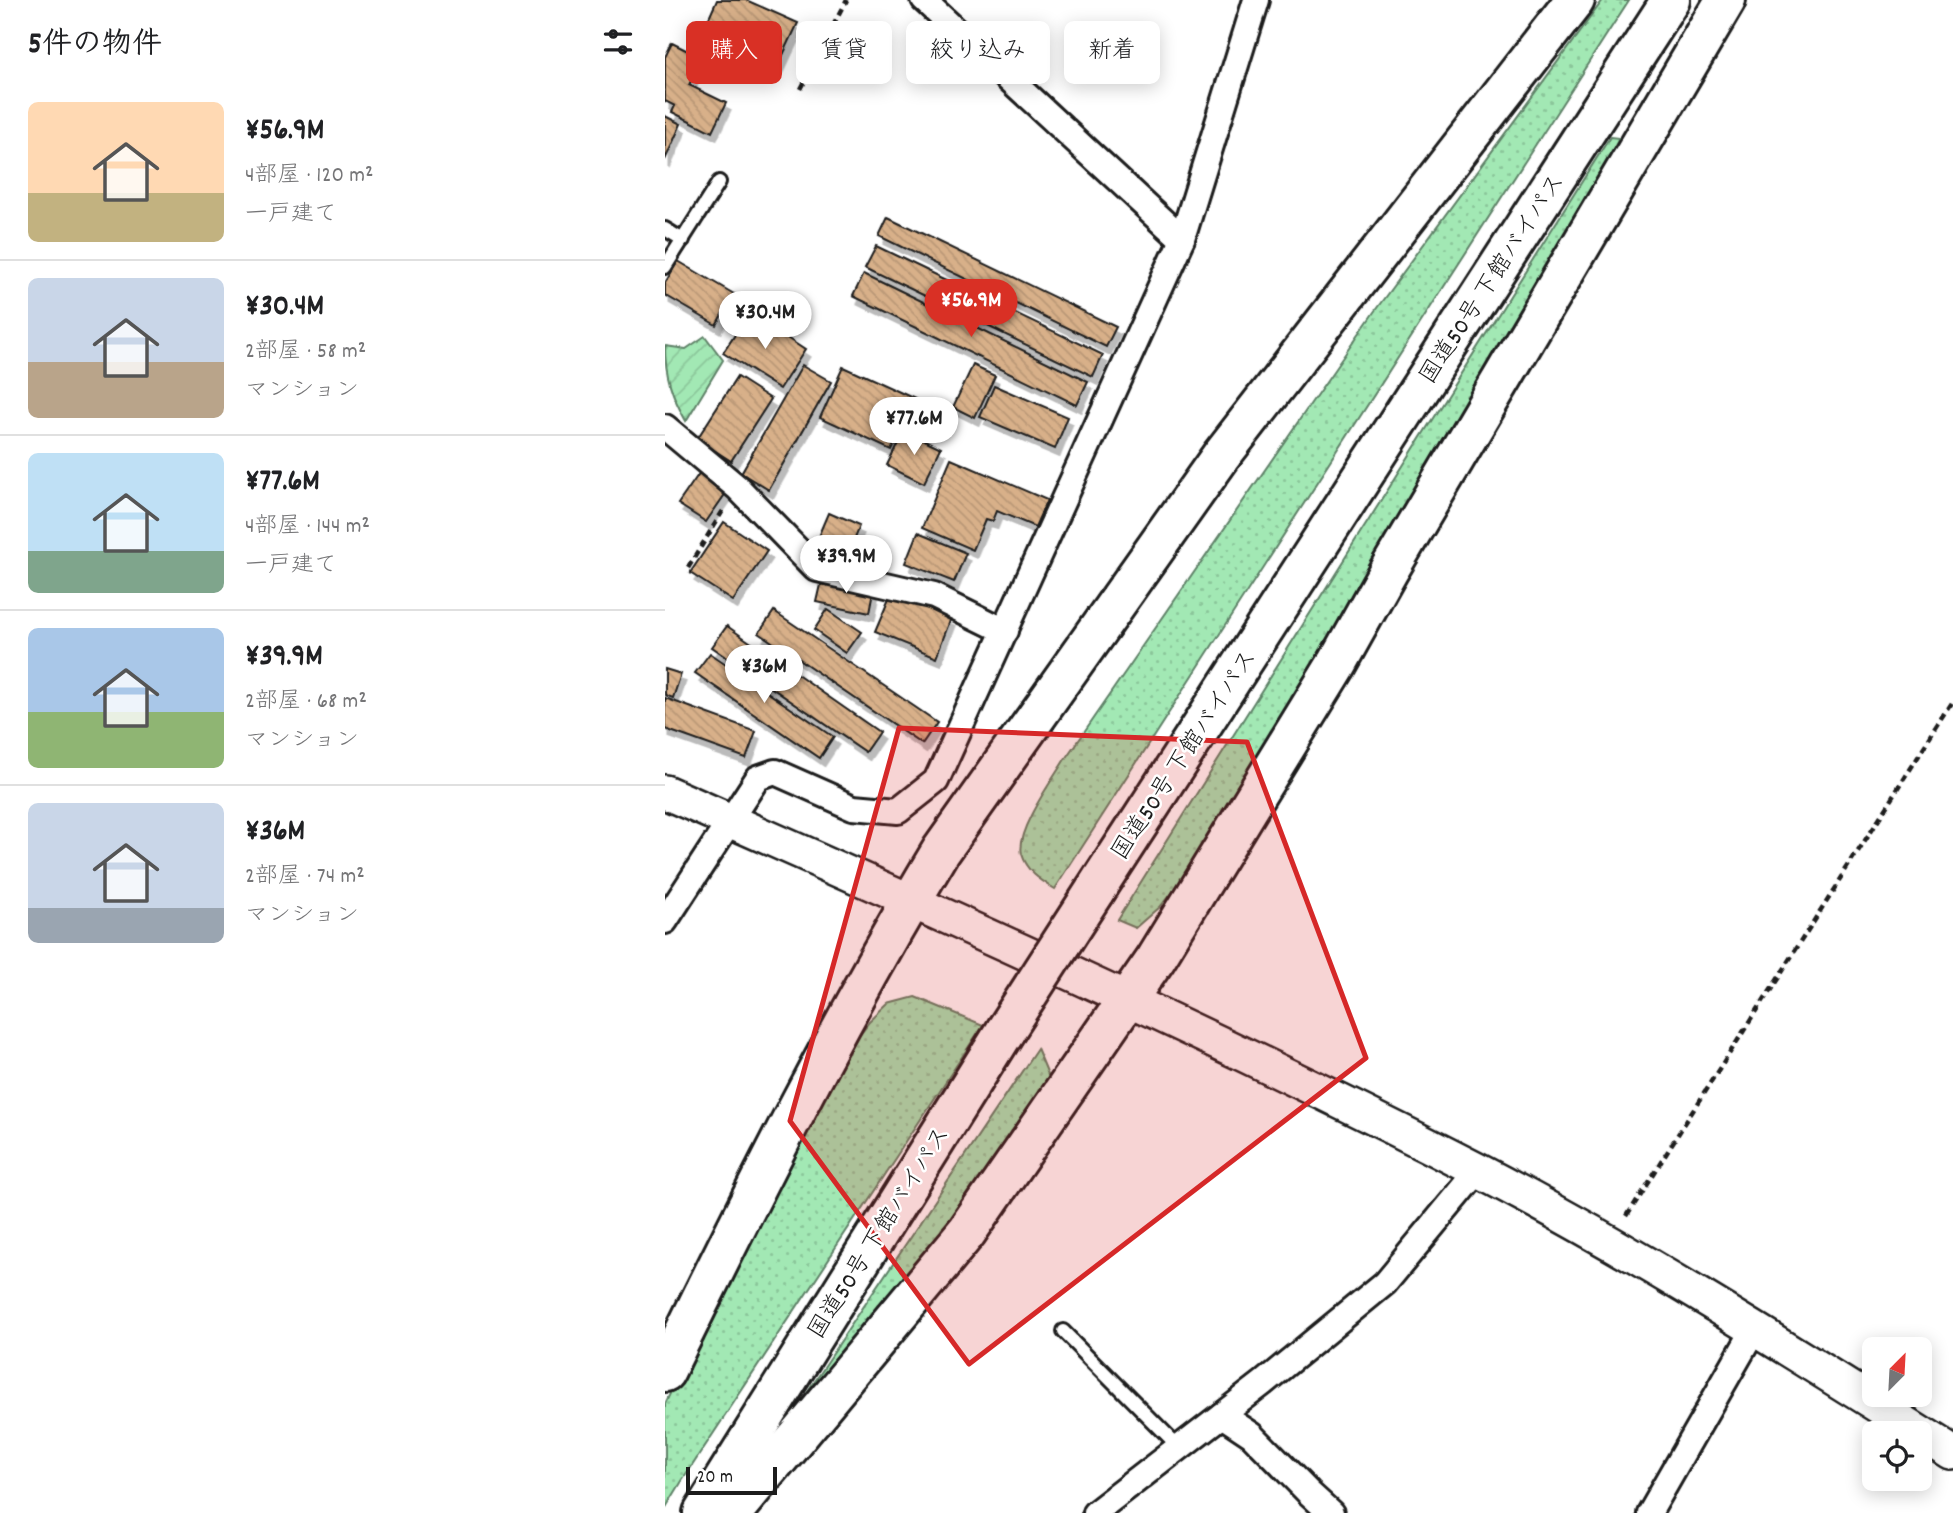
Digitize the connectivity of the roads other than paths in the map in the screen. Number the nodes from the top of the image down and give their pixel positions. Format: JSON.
{"nodes":[{"id":1,"x":924,"y":0,"type":"edge"},
{"id":2,"x":1256,"y":0,"type":"edge"},
{"id":3,"x":1575,"y":0,"type":"edge"},
{"id":4,"x":1671,"y":0,"type":"edge"},
{"id":5,"x":1726,"y":0,"type":"edge"},
{"id":6,"x":719,"y":182,"type":"dead end"},
{"id":7,"x":665,"y":229,"type":"edge"},
{"id":8,"x":1182,"y":239,"type":"junction"},
{"id":9,"x":683,"y":240,"type":"junction"},
{"id":10,"x":665,"y":267,"type":"edge"},
{"id":11,"x":665,"y":428,"type":"edge"},
{"id":12,"x":1005,"y":631,"type":"junction"},
{"id":13,"x":665,"y":792,"type":"edge"},
{"id":14,"x":729,"y":820,"type":"junction"},
{"id":15,"x":910,"y":902,"type":"junction"},
{"id":16,"x":665,"y":921,"type":"edge"},
{"id":17,"x":1126,"y":1000,"type":"junction"},
{"id":18,"x":1478,"y":1171,"type":"junction"},
{"id":19,"x":1754,"y":1330,"type":"junction"},
{"id":20,"x":1063,"y":1331,"type":"dead end"},
{"id":21,"x":665,"y":1372,"type":"edge"},
{"id":22,"x":1222,"y":1415,"type":"junction"},
{"id":23,"x":1178,"y":1447,"type":"junction"},
{"id":24,"x":1953,"y":1453,"type":"edge"},
{"id":25,"x":703,"y":1513,"type":"edge"},
{"id":26,"x":733,"y":1513,"type":"edge"},
{"id":27,"x":1095,"y":1513,"type":"edge"},
{"id":28,"x":1331,"y":1513,"type":"edge"},
{"id":29,"x":1649,"y":1513,"type":"edge"}],
"edges":[{"from":1,"to":8,"type":"street"},
{"from":2,"to":8,"type":"street"},
{"from":3,"to":15,"type":"highway"},
{"from":4,"to":25,"type":"highway","name":"国道50号 下館バイパス","bridge":true},
{"from":5,"to":17,"type":"highway"},
{"from":6,"to":9,"type":"lane"},
{"from":7,"to":9,"type":"lane"},
{"from":8,"to":12,"type":"street"},
{"from":9,"to":10,"type":"lane"},
{"from":11,"to":12,"type":"street"},
{"from":12,"to":14,"type":"street"},
{"from":13,"to":14,"type":"street"},
{"from":14,"to":15,"type":"street"},
{"from":14,"to":16,"type":"street"},
{"from":15,"to":17,"type":"street"},
{"from":15,"to":21,"type":"highway"},
{"from":17,"to":18,"type":"street"},
{"from":17,"to":26,"type":"highway"},
{"from":18,"to":19,"type":"street"},
{"from":18,"to":22,"type":"street"},
{"from":19,"to":24,"type":"street"},
{"from":19,"to":29,"type":"street"},
{"from":20,"to":23,"type":"lane"},
{"from":22,"to":23,"type":"street"},
{"from":22,"to":28,"type":"street"},
{"from":23,"to":27,"type":"street"}]}
